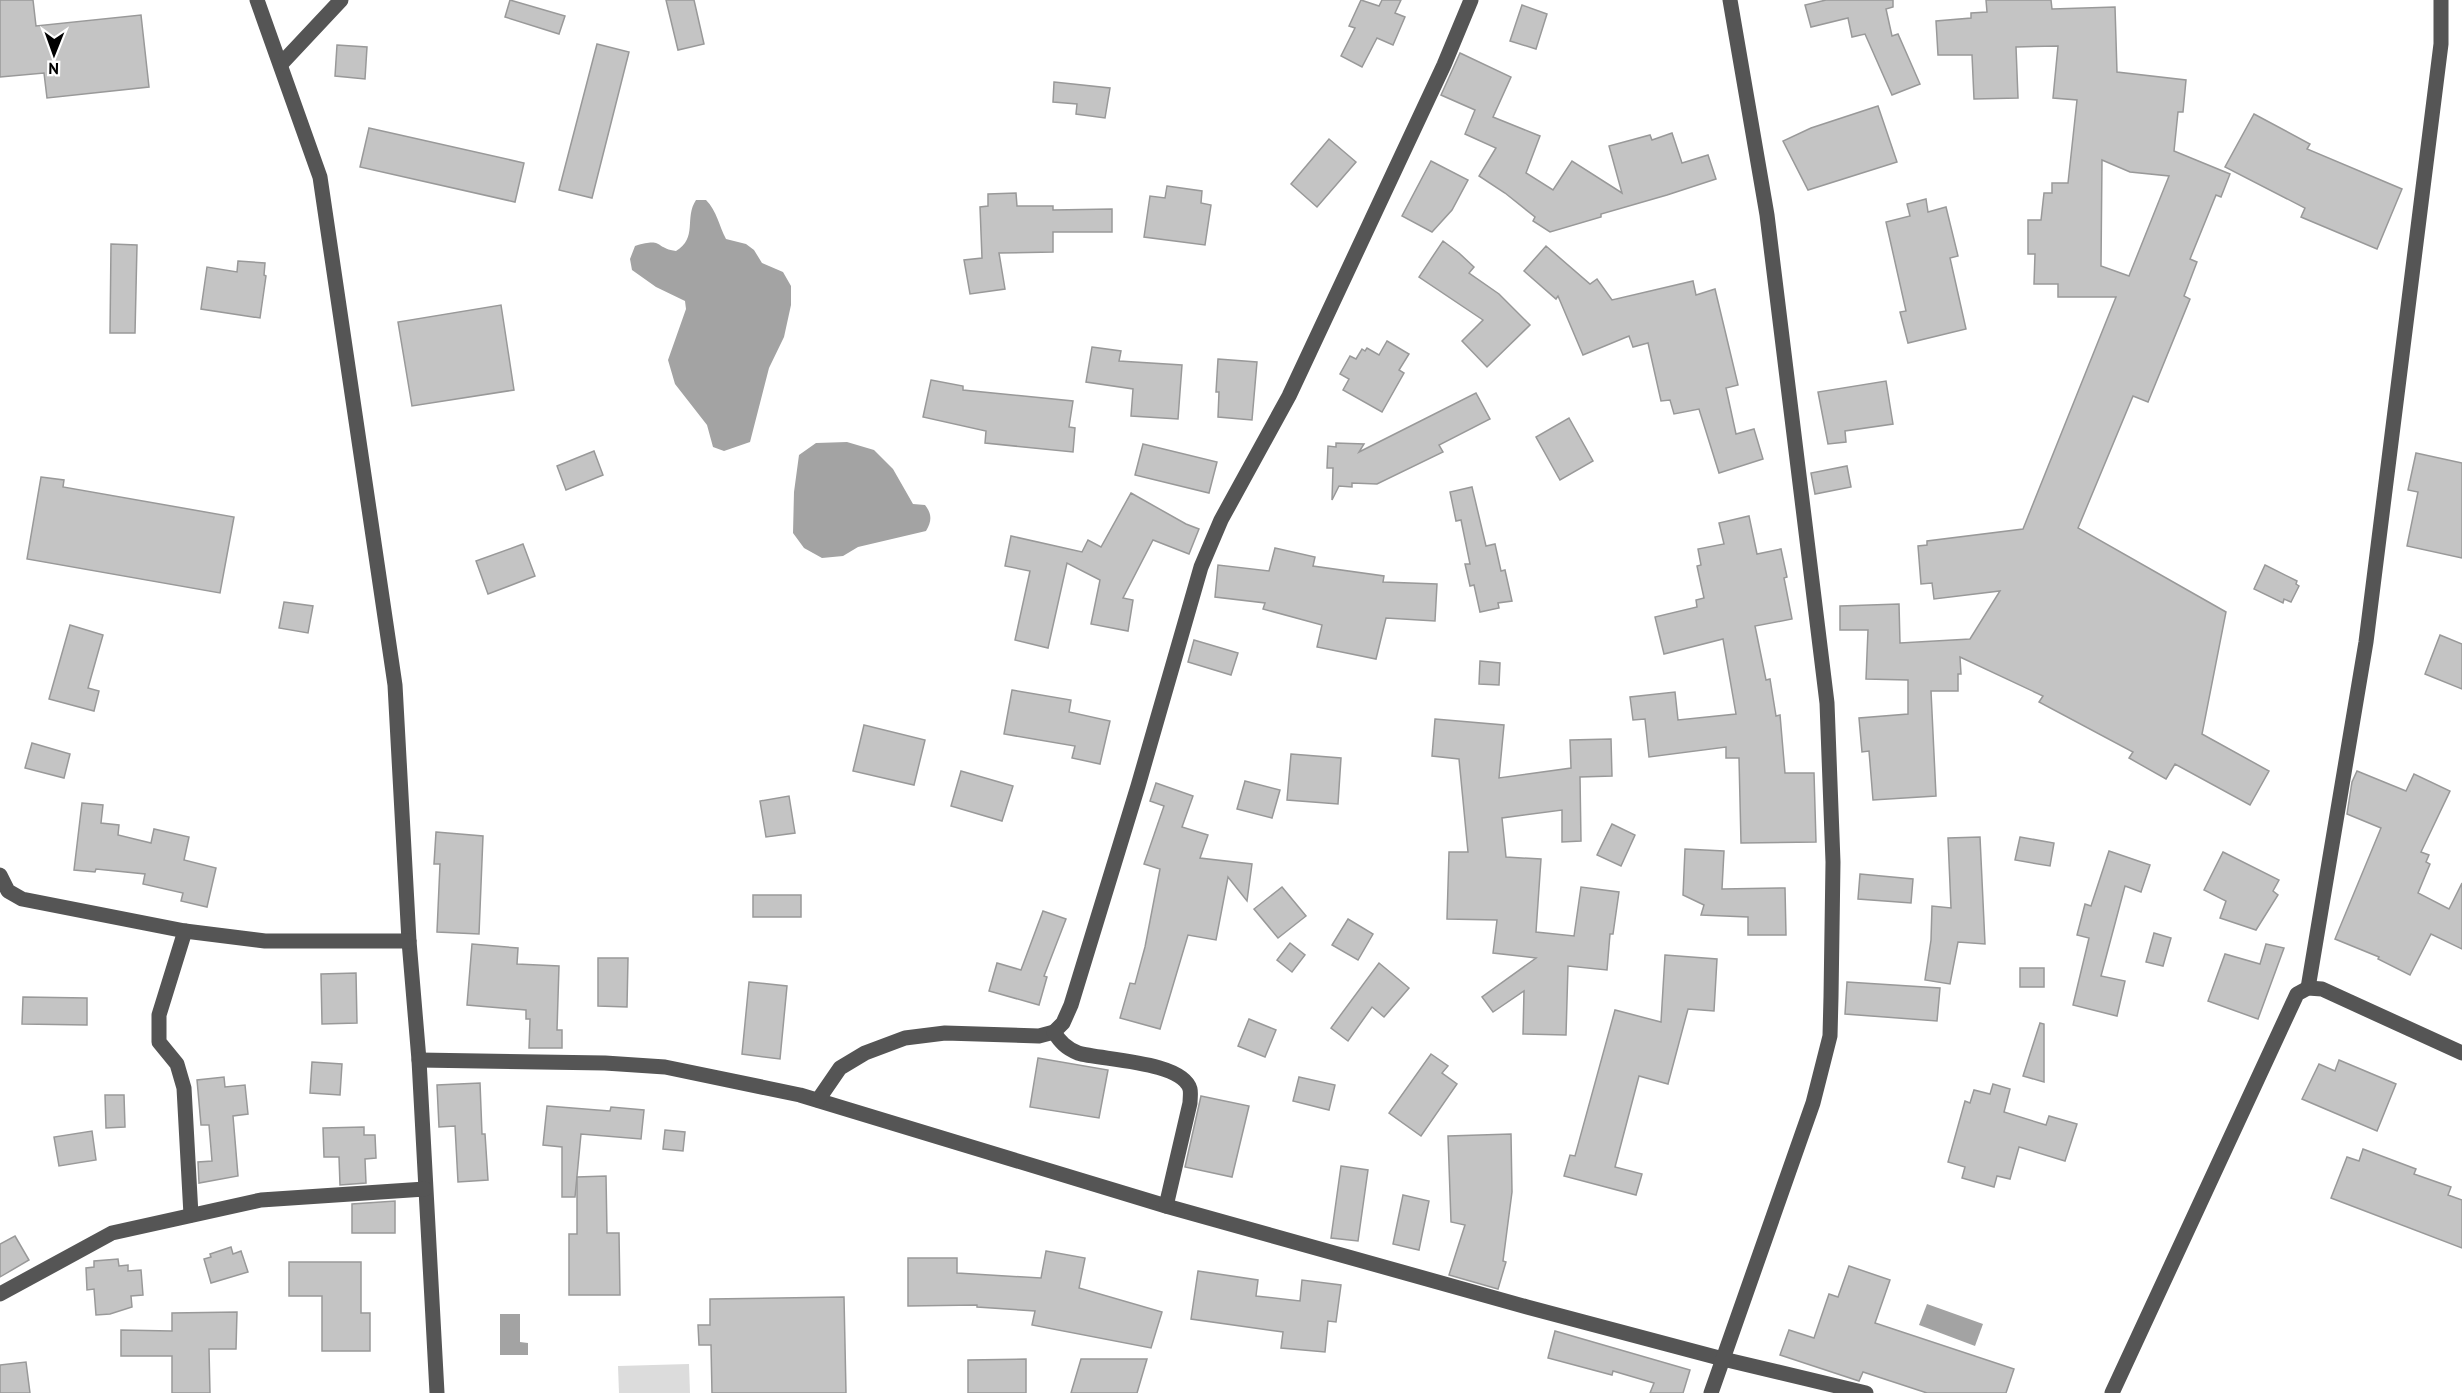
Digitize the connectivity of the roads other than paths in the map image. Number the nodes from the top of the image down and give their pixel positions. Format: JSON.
{"nodes":[{"id":1,"x":258,"y":0,"type":"edge"},
{"id":2,"x":341,"y":0,"type":"edge"},
{"id":3,"x":1471,"y":0,"type":"edge"},
{"id":4,"x":1730,"y":0,"type":"edge"},
{"id":5,"x":2441,"y":0,"type":"edge"},
{"id":6,"x":281,"y":64,"type":"junction"},
{"id":7,"x":0,"y":875,"type":"edge"},
{"id":8,"x":185,"y":931,"type":"junction"},
{"id":9,"x":409,"y":941,"type":"junction"},
{"id":10,"x":2308,"y":988,"type":"junction"},
{"id":11,"x":1054,"y":1032,"type":"junction"},
{"id":12,"x":2462,"y":1053,"type":"edge"},
{"id":13,"x":419,"y":1060,"type":"junction"},
{"id":14,"x":818,"y":1100,"type":"junction"},
{"id":15,"x":424,"y":1189,"type":"junction"},
{"id":16,"x":1166,"y":1206,"type":"junction"},
{"id":17,"x":191,"y":1215,"type":"junction"},
{"id":18,"x":0,"y":1294,"type":"edge"},
{"id":19,"x":1723,"y":1359,"type":"junction"},
{"id":20,"x":437,"y":1393,"type":"edge"},
{"id":21,"x":1711,"y":1393,"type":"edge"},
{"id":22,"x":1866,"y":1393,"type":"edge"},
{"id":23,"x":2112,"y":1393,"type":"edge"}],
"edges":[{"from":1,"to":6,"type":"street"},
{"from":2,"to":6,"type":"street"},
{"from":3,"to":11,"type":"street"},
{"from":4,"to":19,"type":"street"},
{"from":5,"to":10,"type":"street"},
{"from":6,"to":9,"type":"street"},
{"from":7,"to":8,"type":"street"},
{"from":8,"to":9,"type":"street"},
{"from":8,"to":17,"type":"street"},
{"from":9,"to":13,"type":"street"},
{"from":10,"to":12,"type":"street"},
{"from":10,"to":23,"type":"street"},
{"from":11,"to":14,"type":"street"},
{"from":11,"to":16,"type":"street"},
{"from":13,"to":14,"type":"street"},
{"from":13,"to":15,"type":"street"},
{"from":14,"to":16,"type":"street"},
{"from":15,"to":17,"type":"street"},
{"from":15,"to":20,"type":"street"},
{"from":16,"to":19,"type":"street"},
{"from":17,"to":18,"type":"street"},
{"from":19,"to":21,"type":"street"},
{"from":19,"to":22,"type":"street"}]}
